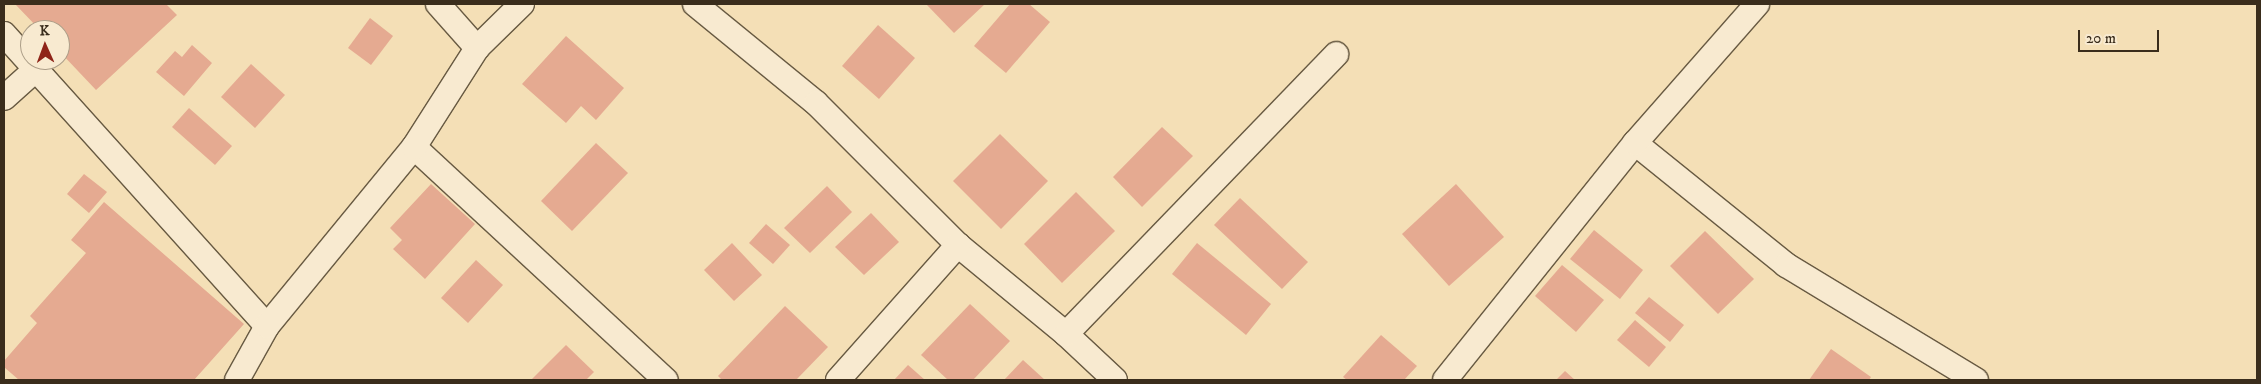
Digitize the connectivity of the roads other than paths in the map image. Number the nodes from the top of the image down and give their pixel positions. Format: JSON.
{"nodes":[{"id":1,"x":438,"y":4,"type":"edge"},
{"id":2,"x":522,"y":4,"type":"edge"},
{"id":3,"x":695,"y":4,"type":"edge"},
{"id":4,"x":1756,"y":4,"type":"edge"},
{"id":5,"x":4,"y":34,"type":"edge"},
{"id":6,"x":477,"y":48,"type":"junction"},
{"id":7,"x":1336,"y":54,"type":"dead end"},
{"id":8,"x":34,"y":71,"type":"junction"},
{"id":9,"x":4,"y":98,"type":"edge"},
{"id":10,"x":1635,"y":143,"type":"junction"},
{"id":11,"x":414,"y":147,"type":"junction"},
{"id":12,"x":958,"y":246,"type":"junction"},
{"id":13,"x":267,"y":326,"type":"junction"},
{"id":14,"x":1066,"y":334,"type":"junction"},
{"id":15,"x":1456,"y":376,"type":"edge"},
{"id":16,"x":237,"y":380,"type":"edge"},
{"id":17,"x":666,"y":380,"type":"edge"},
{"id":18,"x":838,"y":380,"type":"edge"},
{"id":19,"x":1115,"y":380,"type":"edge"},
{"id":20,"x":1976,"y":380,"type":"edge"}],
"edges":[{"from":1,"to":6,"type":"street"},
{"from":2,"to":6,"type":"street"},
{"from":3,"to":12,"type":"street"},
{"from":4,"to":10,"type":"street"},
{"from":5,"to":8,"type":"street"},
{"from":6,"to":11,"type":"street"},
{"from":7,"to":14,"type":"street"},
{"from":8,"to":9,"type":"street"},
{"from":8,"to":13,"type":"street"},
{"from":10,"to":15,"type":"street"},
{"from":10,"to":20,"type":"street"},
{"from":11,"to":13,"type":"street"},
{"from":11,"to":17,"type":"street"},
{"from":12,"to":14,"type":"street"},
{"from":12,"to":18,"type":"street"},
{"from":13,"to":16,"type":"street"},
{"from":14,"to":19,"type":"street"}]}
